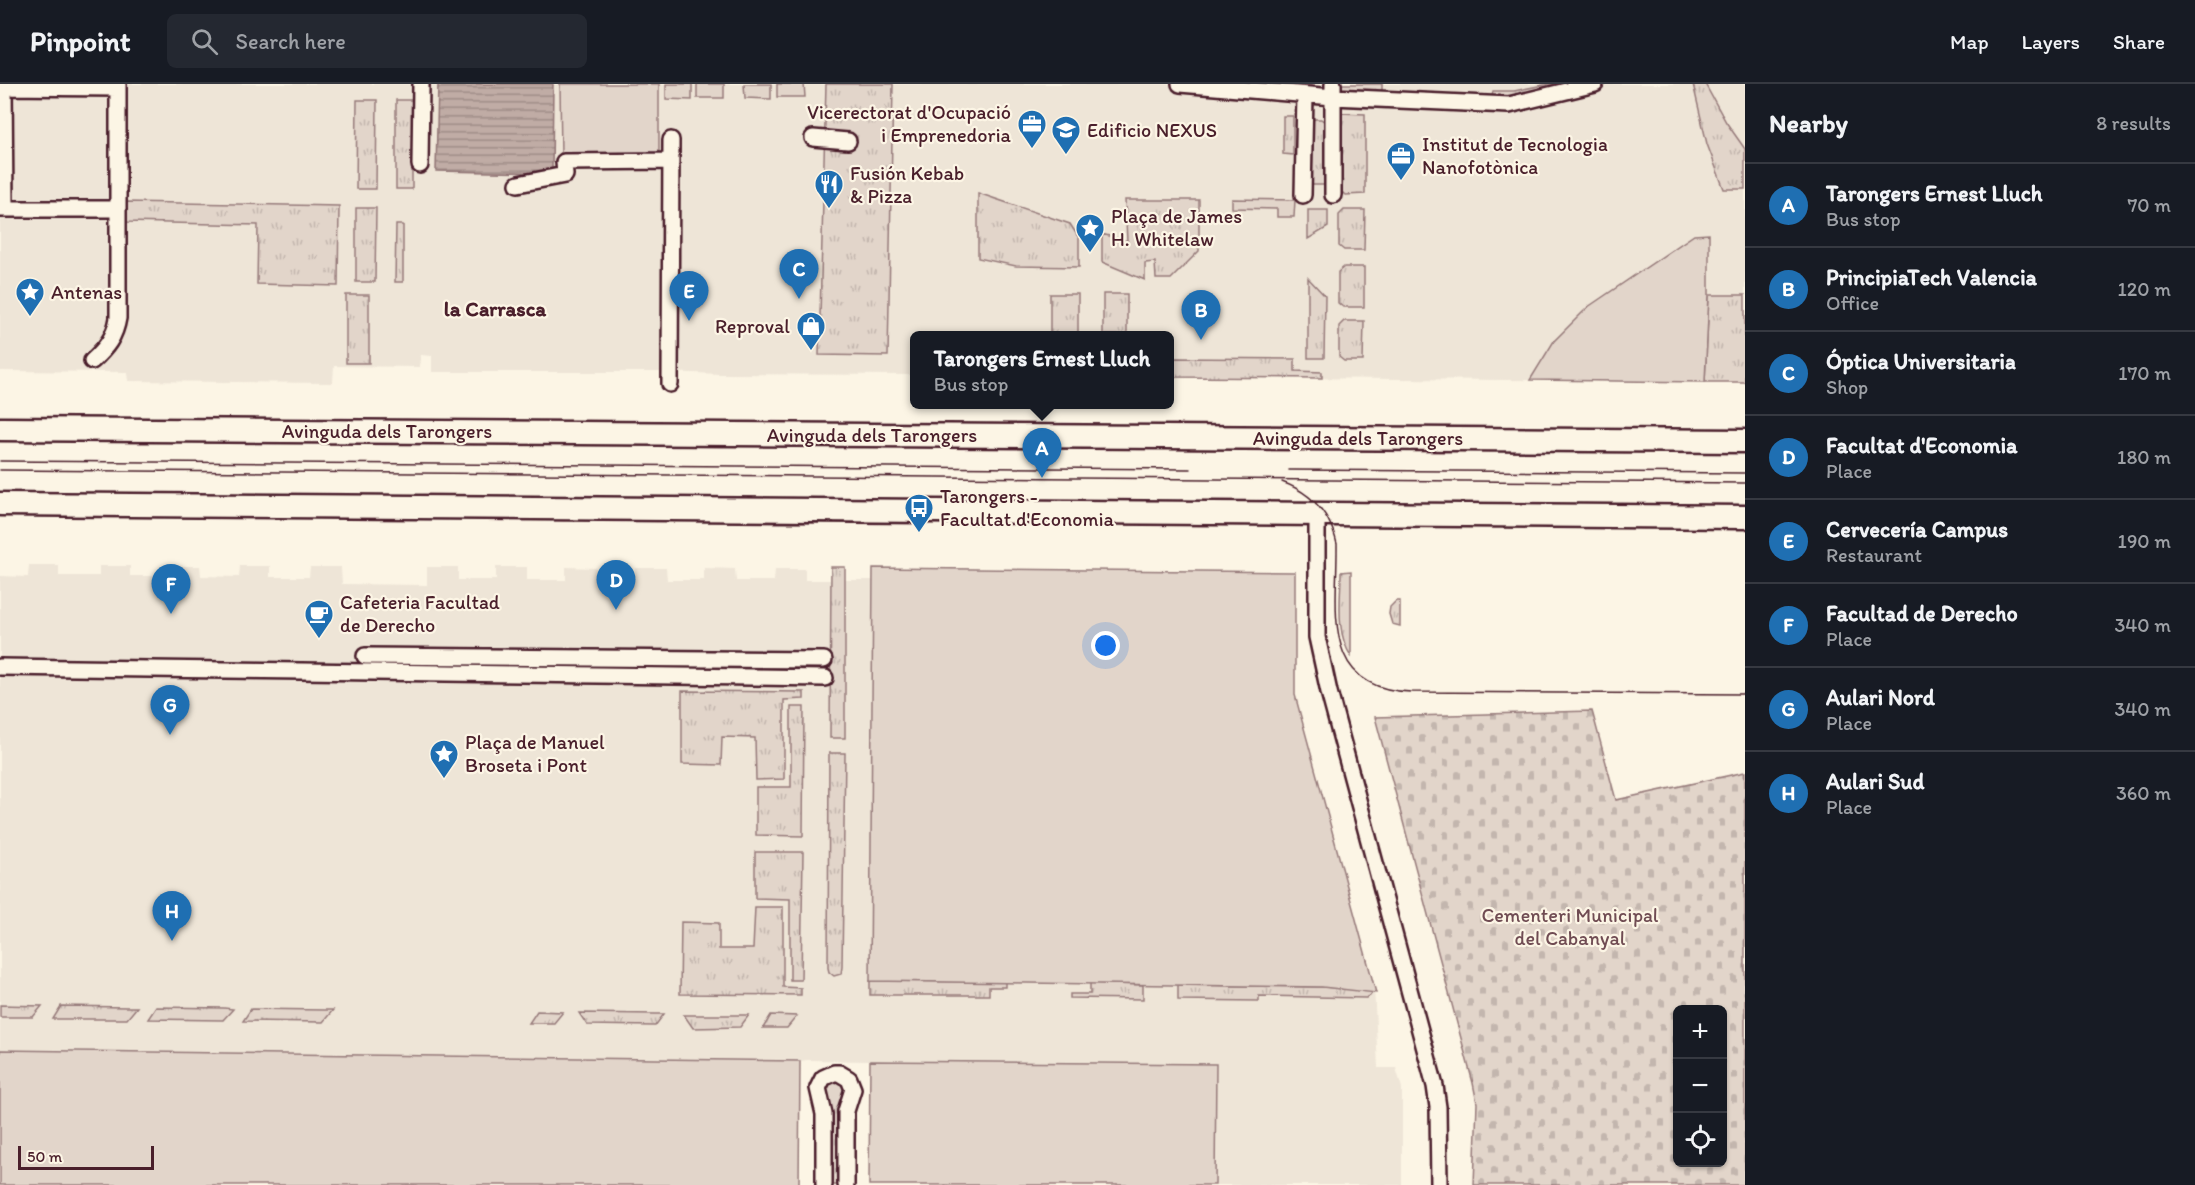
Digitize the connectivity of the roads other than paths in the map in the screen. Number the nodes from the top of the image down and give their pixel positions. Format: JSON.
{"nodes":[{"id":1,"x":421,"y":84,"type":"edge"},
{"id":2,"x":1180,"y":84,"type":"edge"},
{"id":3,"x":1595,"y":84,"type":"edge"},
{"id":4,"x":3,"y":86,"type":"edge"},
{"id":5,"x":118,"y":86,"type":"edge"},
{"id":6,"x":1333,"y":91,"type":"edge"},
{"id":7,"x":1305,"y":95,"type":"junction"},
{"id":8,"x":813,"y":138,"type":"dead end"},
{"id":9,"x":671,"y":140,"type":"dead end"},
{"id":10,"x":848,"y":141,"type":"dead end"},
{"id":11,"x":671,"y":160,"type":"junction"},
{"id":12,"x":420,"y":165,"type":"dead end"},
{"id":13,"x":518,"y":184,"type":"dead end"},
{"id":14,"x":1303,"y":195,"type":"dead end"},
{"id":15,"x":1333,"y":195,"type":"dead end"},
{"id":16,"x":2,"y":209,"type":"edge"},
{"id":17,"x":117,"y":210,"type":"junction"},
{"id":18,"x":92,"y":361,"type":"dead end"},
{"id":19,"x":670,"y":384,"type":"dead end"},
{"id":20,"x":0,"y":429,"type":"edge"},
{"id":21,"x":1745,"y":441,"type":"edge"},
{"id":22,"x":0,"y":504,"type":"edge"},
{"id":23,"x":1317,"y":513,"type":"junction"},
{"id":24,"x":1745,"y":517,"type":"edge"},
{"id":25,"x":365,"y":656,"type":"dead end"},
{"id":26,"x":824,"y":660,"type":"dead end"},
{"id":27,"x":0,"y":667,"type":"edge"},
{"id":28,"x":825,"y":678,"type":"dead end"},
{"id":29,"x":824,"y":1185,"type":"edge"},
{"id":30,"x":846,"y":1185,"type":"edge"},
{"id":31,"x":1439,"y":1185,"type":"edge"}],
"edges":[{"from":1,"to":12,"type":"street"},
{"from":2,"to":7,"type":"street"},
{"from":3,"to":6,"type":"street"},
{"from":4,"to":5,"type":"street"},
{"from":4,"to":16,"type":"street"},
{"from":5,"to":17,"type":"street"},
{"from":6,"to":7,"type":"street"},
{"from":6,"to":15,"type":"street"},
{"from":7,"to":14,"type":"street"},
{"from":8,"to":10,"type":"street"},
{"from":9,"to":11,"type":"street"},
{"from":11,"to":13,"type":"street"},
{"from":11,"to":19,"type":"street"},
{"from":16,"to":17,"type":"street"},
{"from":17,"to":18,"type":"street"},
{"from":20,"to":21,"type":"main road","name":"Avinguda dels Tarongers"},
{"from":22,"to":23,"type":"main road"},
{"from":23,"to":24,"type":"main road"},
{"from":23,"to":31,"type":"street"},
{"from":25,"to":26,"type":"street"},
{"from":27,"to":28,"type":"street"},
{"from":29,"to":30,"type":"street"}]}
